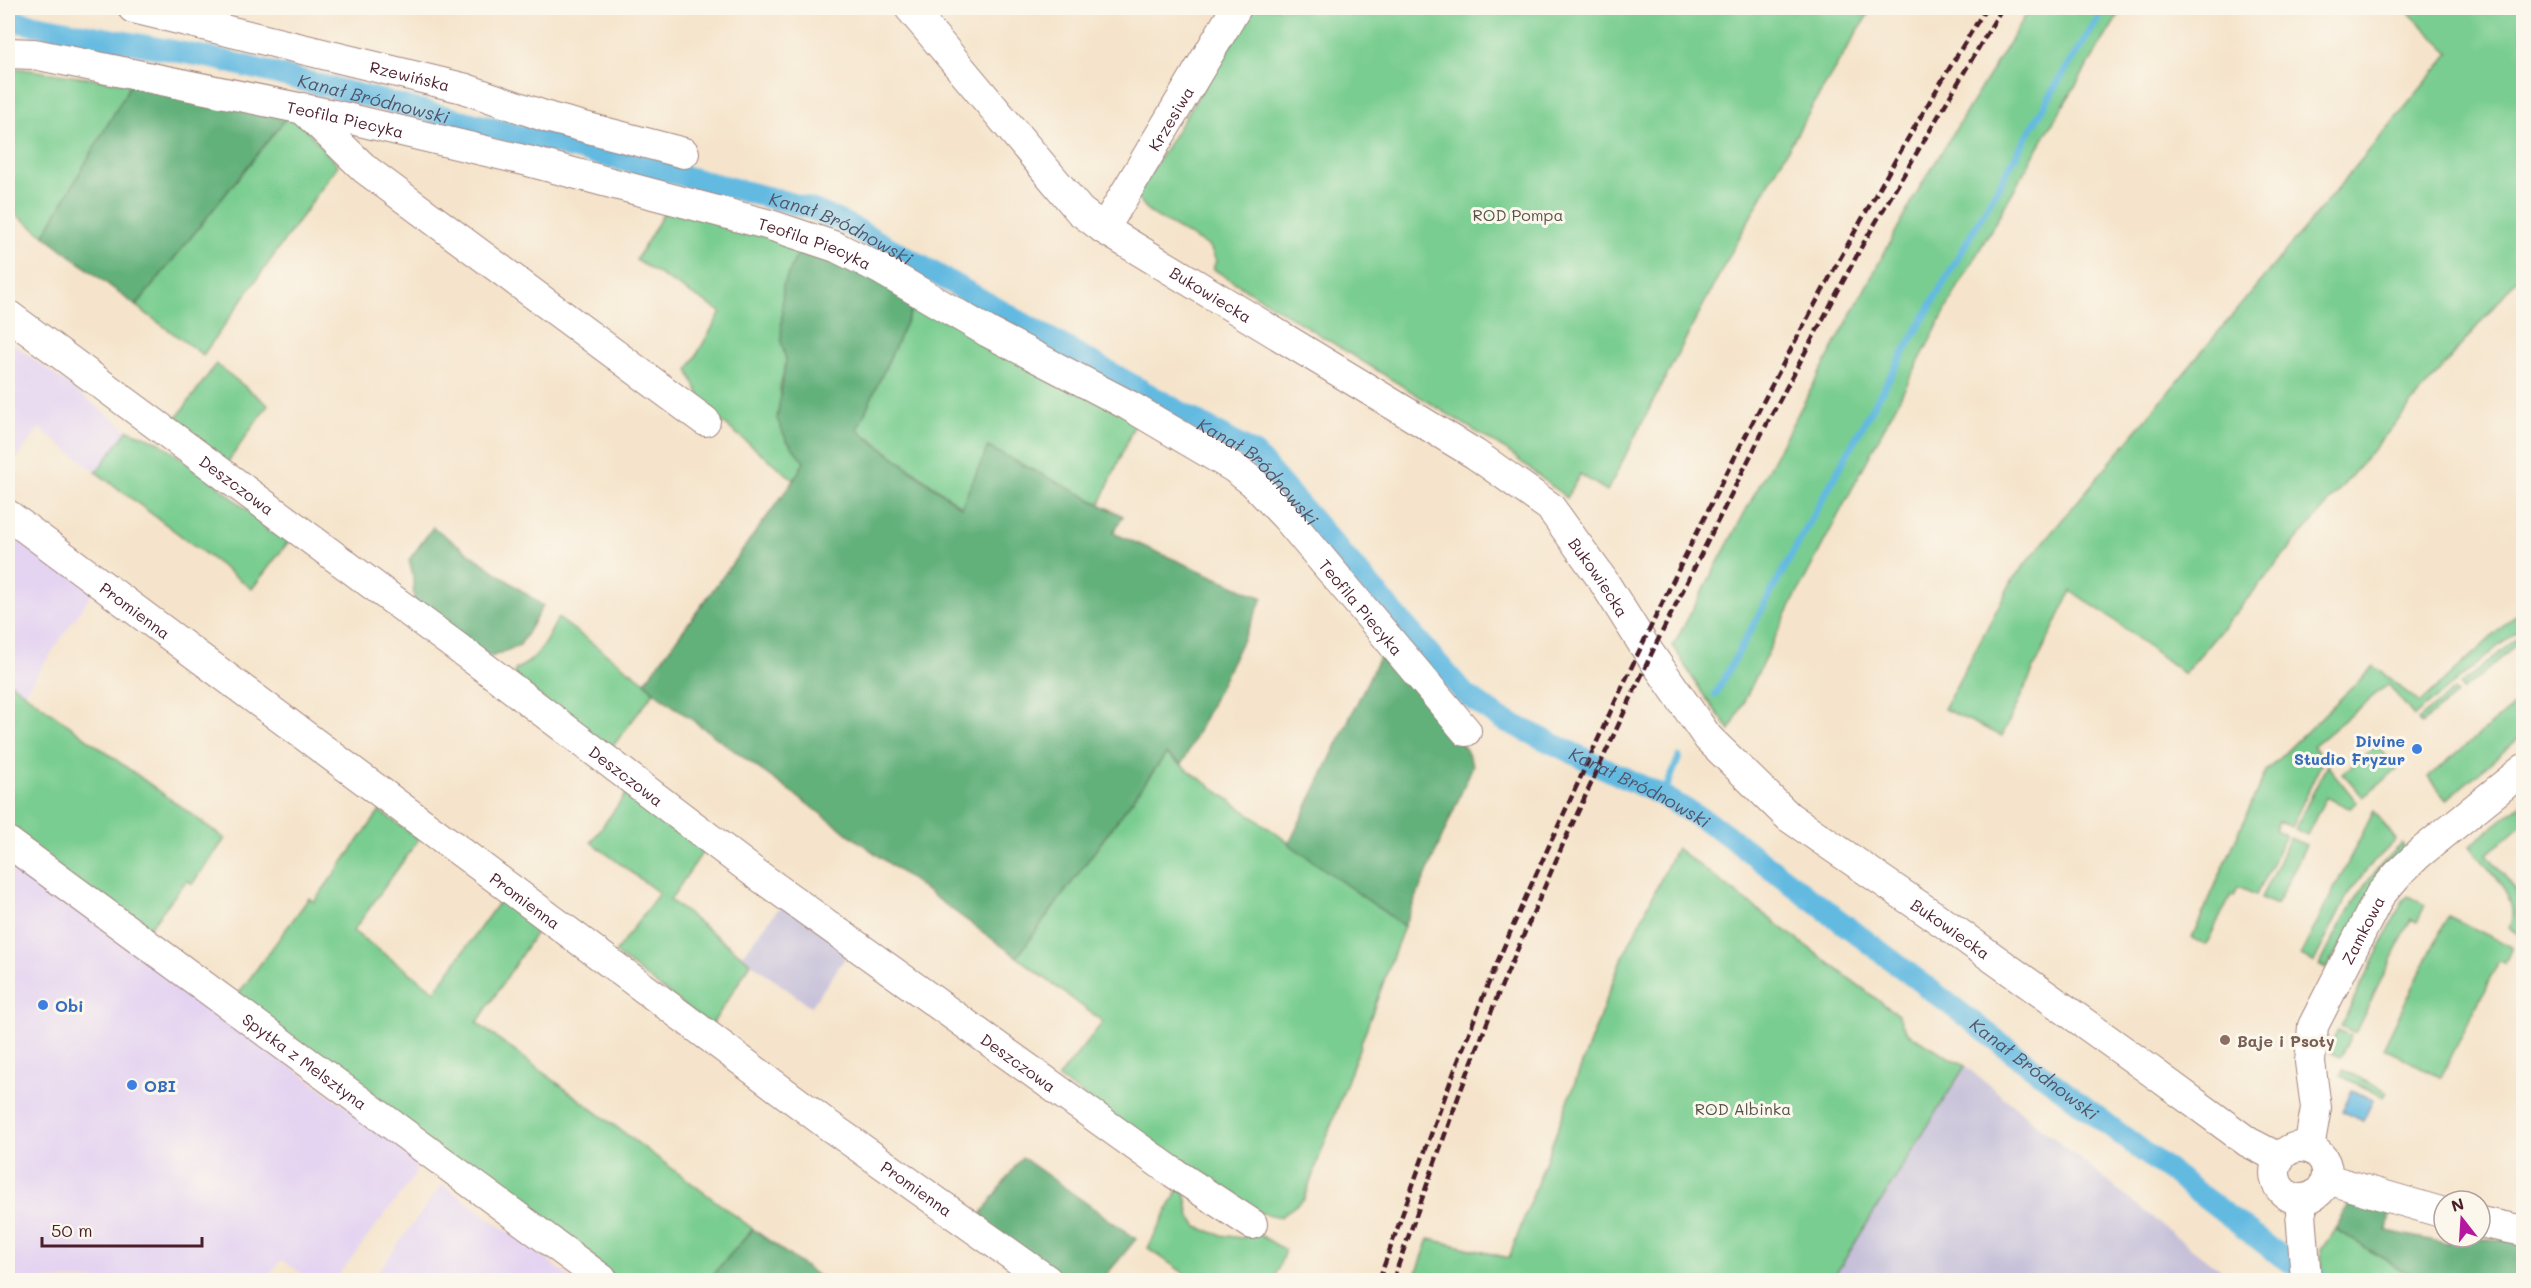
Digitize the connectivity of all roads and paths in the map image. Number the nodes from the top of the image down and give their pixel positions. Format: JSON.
{"nodes":[{"id":1,"x":133,"y":8,"type":"edge"},
{"id":2,"x":1236,"y":8,"type":"edge"},
{"id":3,"x":917,"y":11,"type":"edge"},
{"id":4,"x":8,"y":53,"type":"edge"},
{"id":5,"x":302,"y":108,"type":"junction"},
{"id":6,"x":684,"y":153,"type":"dead end"},
{"id":7,"x":1104,"y":229,"type":"junction"},
{"id":8,"x":8,"y":315,"type":"edge"},
{"id":9,"x":705,"y":421,"type":"dead end"},
{"id":10,"x":8,"y":515,"type":"edge"},
{"id":11,"x":1466,"y":731,"type":"dead end"},
{"id":12,"x":2523,"y":769,"type":"edge"},
{"id":13,"x":8,"y":842,"type":"edge"},
{"id":14,"x":2309,"y":1148,"type":"junction"},
{"id":15,"x":2279,"y":1158,"type":"junction"},
{"id":16,"x":2327,"y":1179,"type":"junction"},
{"id":17,"x":2301,"y":1199,"type":"junction"},
{"id":18,"x":2432,"y":1210,"type":"edge"},
{"id":19,"x":1252,"y":1224,"type":"dead end"},
{"id":20,"x":2492,"y":1224,"type":"edge"},
{"id":21,"x":2523,"y":1231,"type":"edge"},
{"id":22,"x":603,"y":1281,"type":"edge"},
{"id":23,"x":1047,"y":1281,"type":"edge"},
{"id":24,"x":2306,"y":1281,"type":"edge"}],
"edges":[{"from":1,"to":6,"type":"street","name":"Rzewińska"},
{"from":2,"to":7,"type":"street","name":"Krzesiwa"},
{"from":3,"to":7,"type":"street","name":"Bukowiecka"},
{"from":4,"to":5,"type":"street","name":"Teofila Piecyka"},
{"from":5,"to":9,"type":"street"},
{"from":5,"to":11,"type":"street","name":"Teofila Piecyka"},
{"from":7,"to":15,"type":"street","name":"Bukowiecka"},
{"from":8,"to":19,"type":"street","name":"Deszczowa"},
{"from":10,"to":23,"type":"street","name":"Promienna"},
{"from":12,"to":14,"type":"street","name":"Zamkowa"},
{"from":13,"to":22,"type":"street","name":"Spytka z Melsztyna"},
{"from":14,"to":15,"type":"street"},
{"from":14,"to":16,"type":"street"},
{"from":15,"to":17,"type":"street"},
{"from":16,"to":17,"type":"street"},
{"from":16,"to":18,"type":"street"},
{"from":17,"to":24,"type":"street"},
{"from":20,"to":21,"type":"street"}]}
